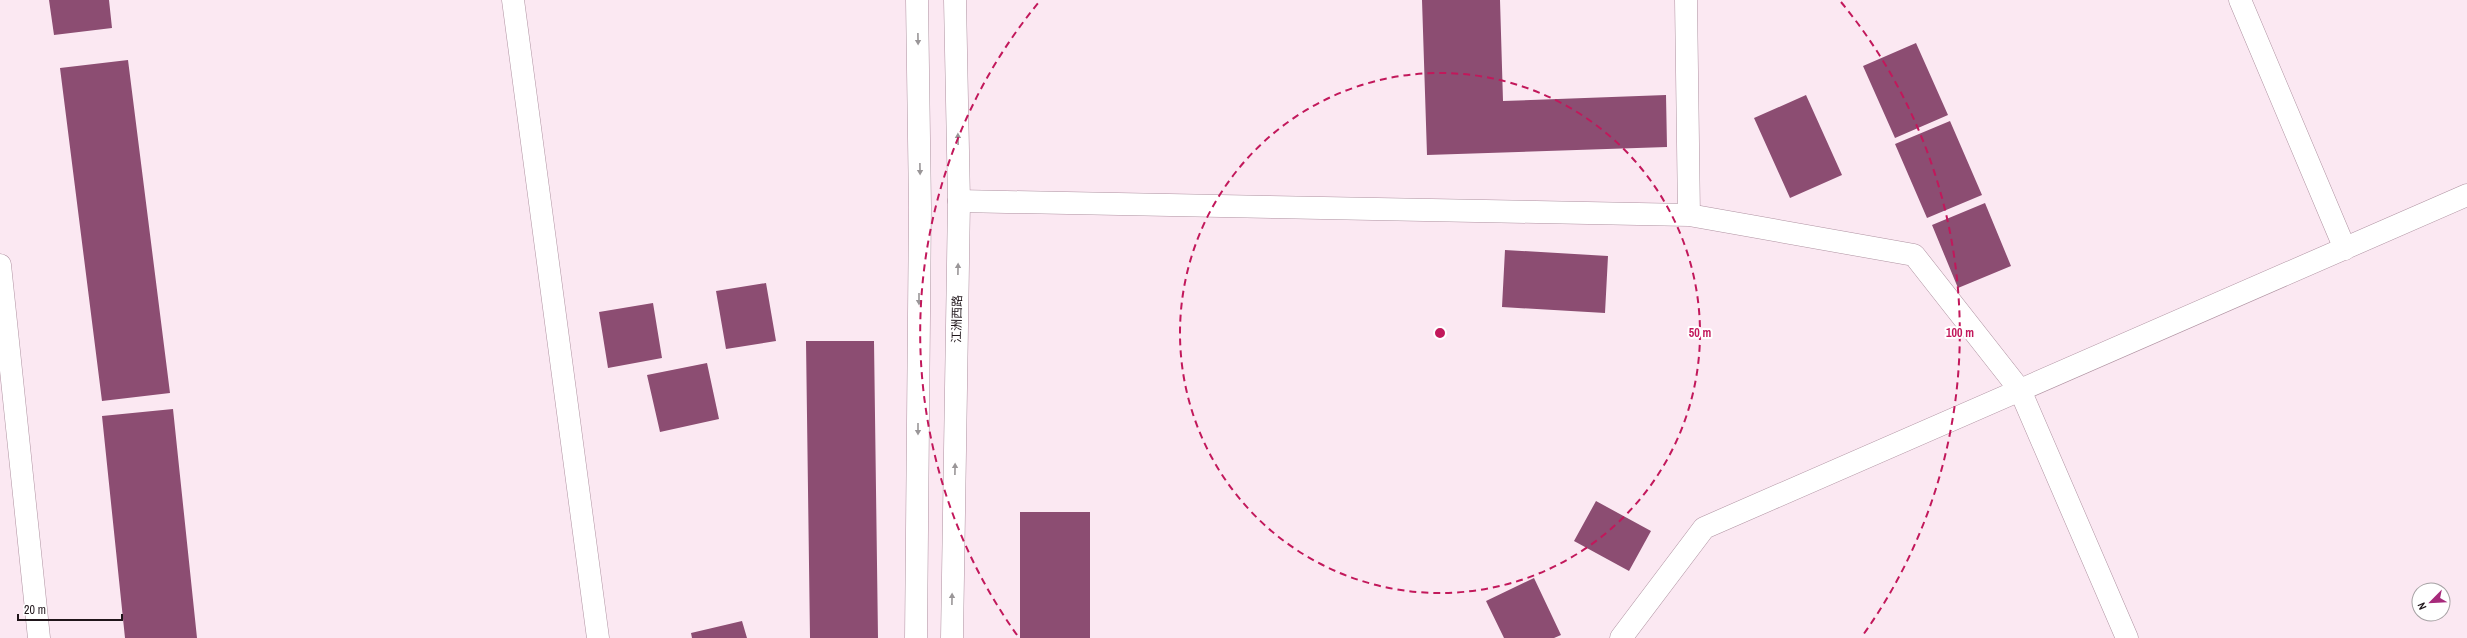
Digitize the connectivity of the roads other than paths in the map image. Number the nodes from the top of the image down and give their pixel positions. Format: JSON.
{"nodes":[{"id":1,"x":513,"y":0,"type":"edge"},
{"id":2,"x":917,"y":0,"type":"edge"},
{"id":3,"x":955,"y":0,"type":"edge"},
{"id":4,"x":1686,"y":0,"type":"edge"},
{"id":5,"x":2240,"y":0,"type":"edge"},
{"id":6,"x":2467,"y":196,"type":"edge"},
{"id":7,"x":959,"y":201,"type":"junction"},
{"id":8,"x":1689,"y":215,"type":"junction"},
{"id":9,"x":2345,"y":248,"type":"junction"},
{"id":10,"x":0,"y":265,"type":"edge"},
{"id":11,"x":2020,"y":390,"type":"junction"},
{"id":12,"x":39,"y":638,"type":"edge"},
{"id":13,"x":598,"y":638,"type":"edge"},
{"id":14,"x":916,"y":638,"type":"edge"},
{"id":15,"x":952,"y":638,"type":"edge"},
{"id":16,"x":1621,"y":638,"type":"edge"},
{"id":17,"x":2127,"y":638,"type":"edge"}],
"edges":[{"from":1,"to":13,"type":"street"},
{"from":2,"to":14,"type":"street","one_way":true},
{"from":7,"to":3,"type":"street","name":"江洲西路","one_way":true},
{"from":4,"to":8,"type":"street"},
{"from":5,"to":9,"type":"street"},
{"from":6,"to":9,"type":"street"},
{"from":7,"to":8,"type":"street"},
{"from":15,"to":7,"type":"street","name":"江洲西路","one_way":true},
{"from":8,"to":11,"type":"street"},
{"from":9,"to":11,"type":"street"},
{"from":10,"to":12,"type":"street"},
{"from":11,"to":16,"type":"street"},
{"from":11,"to":17,"type":"street"}]}
